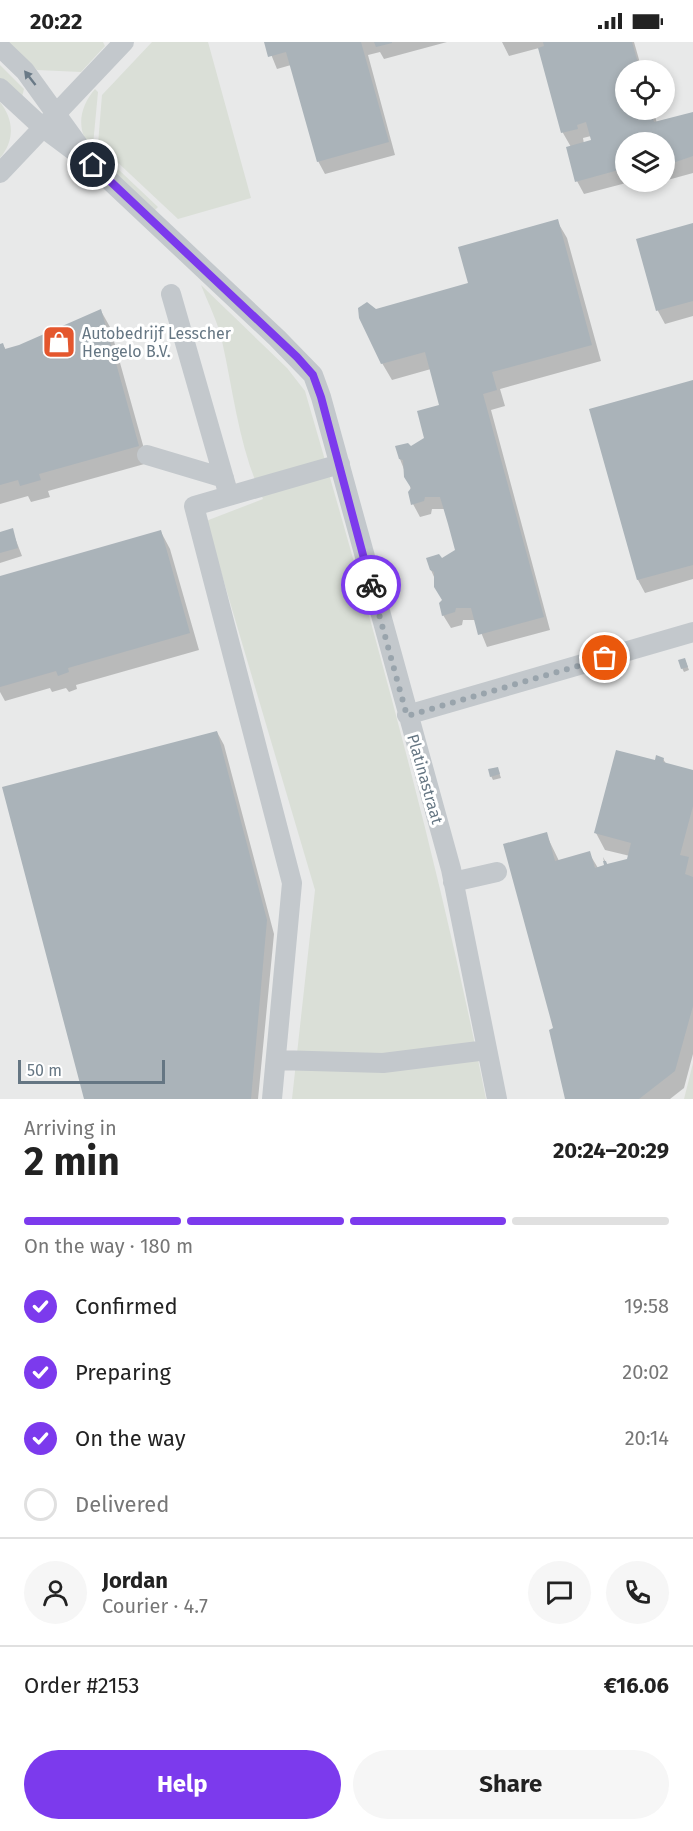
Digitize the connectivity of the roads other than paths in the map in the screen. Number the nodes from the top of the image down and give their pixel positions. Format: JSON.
{"nodes":[{"id":1,"x":124,"y":42,"type":"edge"},
{"id":2,"x":0,"y":47,"type":"edge"},
{"id":3,"x":0,"y":88,"type":"edge"},
{"id":4,"x":49,"y":120,"type":"junction"},
{"id":5,"x":0,"y":173,"type":"edge"},
{"id":6,"x":171,"y":294,"type":"dead end"},
{"id":7,"x":147,"y":455,"type":"dead end"},
{"id":8,"x":339,"y":464,"type":"junction"},
{"id":9,"x":226,"y":487,"type":"junction"},
{"id":10,"x":693,"y":632,"type":"edge"},
{"id":11,"x":407,"y":716,"type":"junction"},
{"id":12,"x":497,"y":872,"type":"dead end"},
{"id":13,"x":453,"y":882,"type":"junction"},
{"id":14,"x":487,"y":1050,"type":"junction"},
{"id":15,"x":276,"y":1060,"type":"junction"},
{"id":16,"x":272,"y":1099,"type":"edge"},
{"id":17,"x":497,"y":1099,"type":"edge"}],
"edges":[{"from":1,"to":4,"type":"street"},
{"from":4,"to":2,"type":"street","name":"Platinastraat","one_way":true},
{"from":3,"to":4,"type":"street","name":"Platinastraat"},
{"from":4,"to":5,"type":"street"},
{"from":4,"to":8,"type":"street","name":"Platinastraat"},
{"from":6,"to":9,"type":"street"},
{"from":7,"to":9,"type":"street"},
{"from":8,"to":9,"type":"street"},
{"from":8,"to":11,"type":"street","name":"Platinastraat"},
{"from":9,"to":15,"type":"street"},
{"from":10,"to":11,"type":"street"},
{"from":11,"to":13,"type":"street","name":"Platinastraat"},
{"from":12,"to":13,"type":"street"},
{"from":13,"to":14,"type":"street","name":"Platinastraat"},
{"from":14,"to":15,"type":"street"},
{"from":14,"to":17,"type":"street","name":"Platinastraat"},
{"from":15,"to":16,"type":"street"}]}
